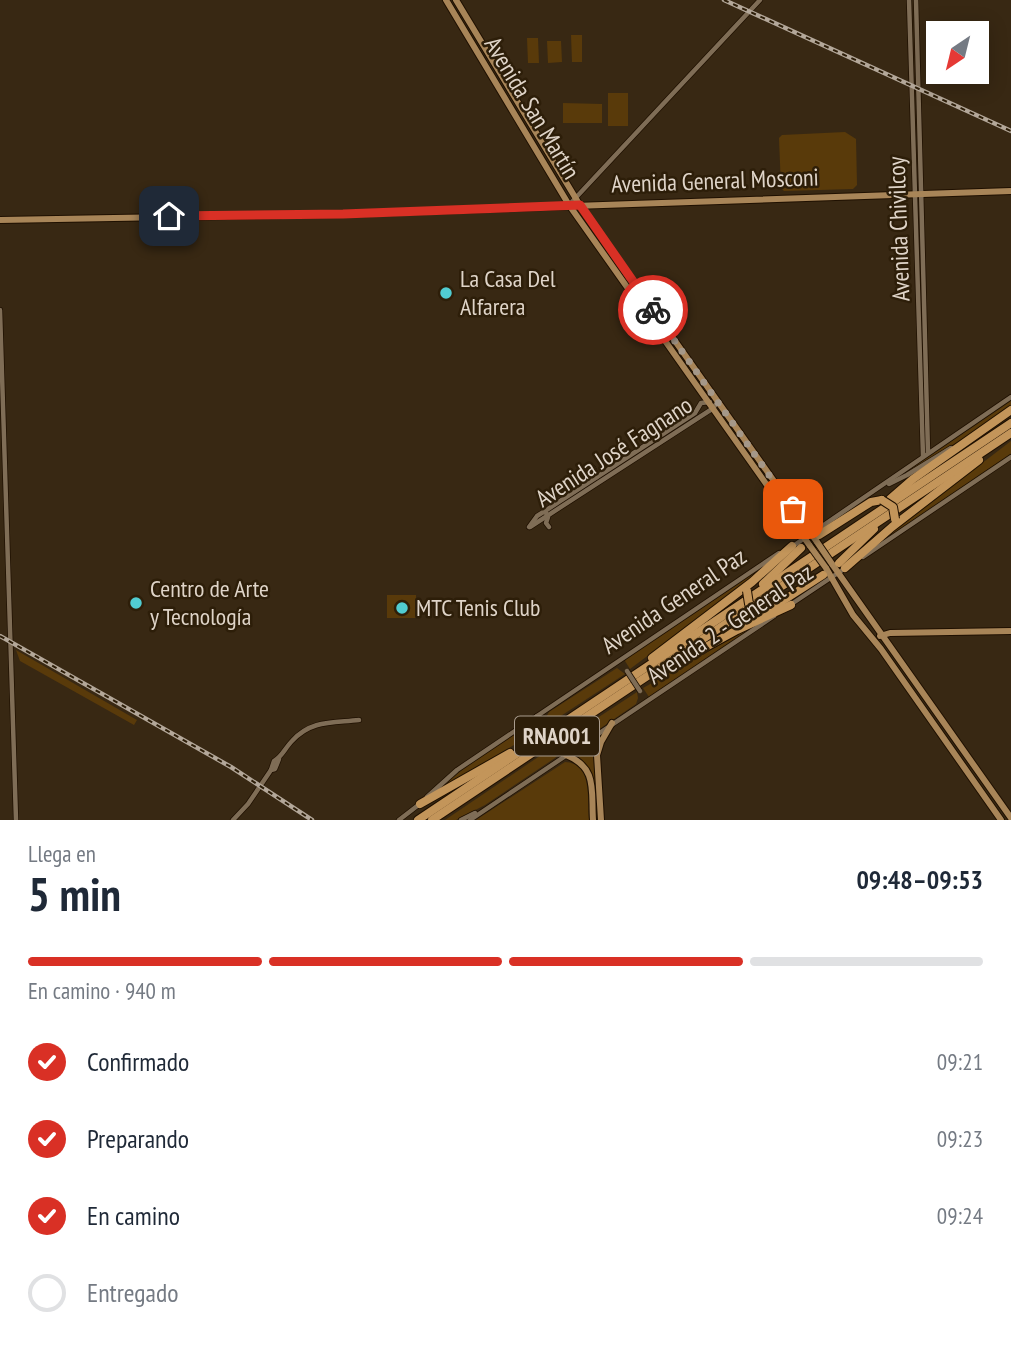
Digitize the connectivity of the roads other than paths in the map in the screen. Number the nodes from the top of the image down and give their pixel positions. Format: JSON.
{"nodes":[{"id":1,"x":446,"y":0,"type":"edge"},
{"id":2,"x":456,"y":0,"type":"edge"},
{"id":3,"x":758,"y":0,"type":"edge"},
{"id":4,"x":909,"y":0,"type":"edge"},
{"id":5,"x":916,"y":0,"type":"edge"},
{"id":6,"x":1011,"y":191,"type":"edge"},
{"id":7,"x":918,"y":193,"type":"junction"},
{"id":8,"x":575,"y":198,"type":"junction"},
{"id":9,"x":569,"y":205,"type":"junction"},
{"id":10,"x":580,"y":205,"type":"junction"},
{"id":11,"x":0,"y":220,"type":"edge"},
{"id":12,"x":0,"y":310,"type":"edge"},
{"id":13,"x":1011,"y":397,"type":"edge"},
{"id":14,"x":718,"y":402,"type":"junction"},
{"id":15,"x":704,"y":403,"type":"junction"},
{"id":16,"x":712,"y":409,"type":"junction"},
{"id":17,"x":1011,"y":410,"type":"edge"},
{"id":18,"x":1011,"y":423,"type":"edge"},
{"id":19,"x":976,"y":434,"type":"junction"},
{"id":20,"x":1008,"y":435,"type":"edge"},
{"id":21,"x":993,"y":445,"type":"junction"},
{"id":22,"x":928,"y":453,"type":"junction"},
{"id":23,"x":923,"y":457,"type":"junction"},
{"id":24,"x":1011,"y":457,"type":"edge"},
{"id":25,"x":593,"y":468,"type":"dead end"},
{"id":26,"x":597,"y":477,"type":"junction"},
{"id":27,"x":881,"y":486,"type":"junction"},
{"id":28,"x":905,"y":504,"type":"junction"},
{"id":29,"x":545,"y":511,"type":"junction"},
{"id":30,"x":875,"y":514,"type":"junction"},
{"id":31,"x":548,"y":517,"type":"junction"},
{"id":32,"x":893,"y":523,"type":"junction"},
{"id":33,"x":549,"y":527,"type":"dead end"},
{"id":34,"x":808,"y":541,"type":"junction"},
{"id":35,"x":833,"y":570,"type":"junction"},
{"id":36,"x":852,"y":576,"type":"dead end"},
{"id":37,"x":752,"y":582,"type":"junction"},
{"id":38,"x":848,"y":588,"type":"junction"},
{"id":39,"x":741,"y":604,"type":"junction"},
{"id":40,"x":790,"y":605,"type":"junction"},
{"id":41,"x":1011,"y":631,"type":"edge"},
{"id":42,"x":882,"y":636,"type":"junction"},
{"id":43,"x":873,"y":640,"type":"junction"},
{"id":44,"x":620,"y":661,"type":"junction"},
{"id":45,"x":628,"y":675,"type":"junction"},
{"id":46,"x":642,"y":680,"type":"junction"},
{"id":47,"x":642,"y":704,"type":"junction"},
{"id":48,"x":537,"y":716,"type":"junction"},
{"id":49,"x":359,"y":720,"type":"dead end"},
{"id":50,"x":612,"y":723,"type":"junction"},
{"id":51,"x":544,"y":731,"type":"junction"},
{"id":52,"x":566,"y":755,"type":"junction"},
{"id":53,"x":472,"y":793,"type":"junction"},
{"id":54,"x":420,"y":804,"type":"junction"},
{"id":55,"x":485,"y":809,"type":"junction"},
{"id":56,"x":1011,"y":818,"type":"edge"},
{"id":57,"x":16,"y":820,"type":"edge"},
{"id":58,"x":233,"y":820,"type":"edge"},
{"id":59,"x":399,"y":820,"type":"edge"},
{"id":60,"x":418,"y":820,"type":"edge"},
{"id":61,"x":432,"y":820,"type":"edge"},
{"id":62,"x":440,"y":820,"type":"edge"},
{"id":63,"x":461,"y":820,"type":"edge"},
{"id":64,"x":470,"y":820,"type":"edge"},
{"id":65,"x":593,"y":820,"type":"edge"},
{"id":66,"x":601,"y":820,"type":"edge"},
{"id":67,"x":1001,"y":820,"type":"edge"}],
"edges":[{"from":1,"to":9,"type":"main road","name":"Avenida San Martín"},
{"from":2,"to":8,"type":"main road","name":"Avenida San Martín"},
{"from":3,"to":8,"type":"street"},
{"from":4,"to":7,"type":"street","name":"Avenida Chivilcoy"},
{"from":5,"to":7,"type":"street","name":"Avenida Chivilcoy"},
{"from":6,"to":7,"type":"main road","name":"Avenida General Mosconi"},
{"from":7,"to":10,"type":"main road","name":"Avenida General Mosconi"},
{"from":7,"to":22,"type":"street","name":"Avenida Chivilcoy"},
{"from":7,"to":23,"type":"street","name":"Avenida Chivilcoy"},
{"from":8,"to":9,"type":"street"},
{"from":8,"to":10,"type":"main road","name":"Avenida San Martín"},
{"from":9,"to":10,"type":"main road","name":"Avenida General Mosconi"},
{"from":9,"to":11,"type":"main road","name":"Avenida General Mosconi"},
{"from":9,"to":15,"type":"main road","name":"Avenida San Martín"},
{"from":10,"to":14,"type":"main road","name":"Avenida San Martín"},
{"from":12,"to":57,"type":"street"},
{"from":13,"to":22,"type":"street","name":"Avenida General Paz"},
{"from":14,"to":15,"type":"street"},
{"from":14,"to":16,"type":"street","name":"Avenida José Fagnano"},
{"from":14,"to":34,"type":"main road","name":"Avenida San Martín"},
{"from":15,"to":16,"type":"main road","name":"Avenida San Martín"},
{"from":15,"to":26,"type":"street","name":"Avenida José Fagnano"},
{"from":16,"to":31,"type":"street","name":"Avenida José Fagnano"},
{"from":16,"to":34,"type":"main road","name":"Avenida San Martín"},
{"from":17,"to":19,"type":"highway"},
{"from":18,"to":30,"type":"highway","name":"Avenida General Paz","number":"RNA001"},
{"from":19,"to":27,"type":"street"},
{"from":19,"to":30,"type":"highway"},
{"from":20,"to":21,"type":"highway","name":"Avenida General Paz","number":"RNA001"},
{"from":21,"to":28,"type":"highway","name":"Avenida General Paz","number":"RNA001"},
{"from":21,"to":32,"type":"highway"},
{"from":22,"to":23,"type":"street","name":"Avenida General Paz"},
{"from":23,"to":27,"type":"street","name":"Avenida General Paz"},
{"from":24,"to":35,"type":"street","name":"Avenida 2 - General Paz"},
{"from":25,"to":26,"type":"street"},
{"from":26,"to":29,"type":"street","name":"Avenida José Fagnano"},
{"from":27,"to":34,"type":"street","name":"Avenida General Paz"},
{"from":28,"to":35,"type":"highway"},
{"from":28,"to":46,"type":"highway","name":"Avenida General Paz","number":"RNA001"},
{"from":29,"to":31,"type":"street"},
{"from":29,"to":31,"type":"street","name":"Avenida José Fagnano"},
{"from":30,"to":39,"type":"highway","name":"Avenida General Paz","number":"RNA001"},
{"from":31,"to":33,"type":"street"},
{"from":32,"to":34,"type":"highway","bridge":true},
{"from":32,"to":35,"type":"highway"},
{"from":34,"to":35,"type":"main road","name":"Avenida San Martín","bridge":true},
{"from":34,"to":37,"type":"highway"},
{"from":34,"to":39,"type":"highway"},
{"from":34,"to":44,"type":"street","name":"Avenida General Paz"},
{"from":35,"to":37,"type":"highway","bridge":true},
{"from":35,"to":38,"type":"main road"},
{"from":35,"to":40,"type":"street","name":"Avenida 2 - General Paz"},
{"from":35,"to":43,"type":"main road"},
{"from":36,"to":38,"type":"main road"},
{"from":37,"to":45,"type":"highway"},
{"from":38,"to":42,"type":"main road"},
{"from":39,"to":45,"type":"highway","name":"Avenida General Paz","number":"RNA001"},
{"from":40,"to":46,"type":"highway"},
{"from":40,"to":47,"type":"street","name":"Avenida 2 - General Paz"},
{"from":41,"to":42,"type":"main road"},
{"from":42,"to":43,"type":"main road"},
{"from":42,"to":56,"type":"main road"},
{"from":43,"to":67,"type":"main road"},
{"from":44,"to":45,"type":"street"},
{"from":44,"to":48,"type":"street","name":"Avenida General Paz"},
{"from":45,"to":47,"type":"street","bridge":true},
{"from":45,"to":51,"type":"highway","name":"Avenida General Paz","number":"RNA001"},
{"from":46,"to":53,"type":"highway","name":"Avenida General Paz","number":"RNA001"},
{"from":47,"to":50,"type":"street","name":"Avenida 2 - General Paz"},
{"from":48,"to":51,"type":"street"},
{"from":48,"to":54,"type":"street","name":"Avenida General Paz"},
{"from":49,"to":58,"type":"street"},
{"from":50,"to":52,"type":"street","name":"Avenida 2 - General Paz"},
{"from":50,"to":66,"type":"main road"},
{"from":51,"to":52,"type":"street","bridge":true},
{"from":51,"to":54,"type":"highway"},
{"from":51,"to":60,"type":"highway","name":"Avenida General Paz","number":"RNA001"},
{"from":52,"to":55,"type":"street","name":"Avenida 2 - General Paz"},
{"from":52,"to":65,"type":"main road"},
{"from":53,"to":61,"type":"highway","name":"Avenida General Paz","number":"RNA001"},
{"from":53,"to":62,"type":"highway"},
{"from":54,"to":59,"type":"street","name":"Avenida General Paz"},
{"from":55,"to":63,"type":"street"},
{"from":55,"to":64,"type":"street","name":"Avenida 2 - General Paz"}]}
